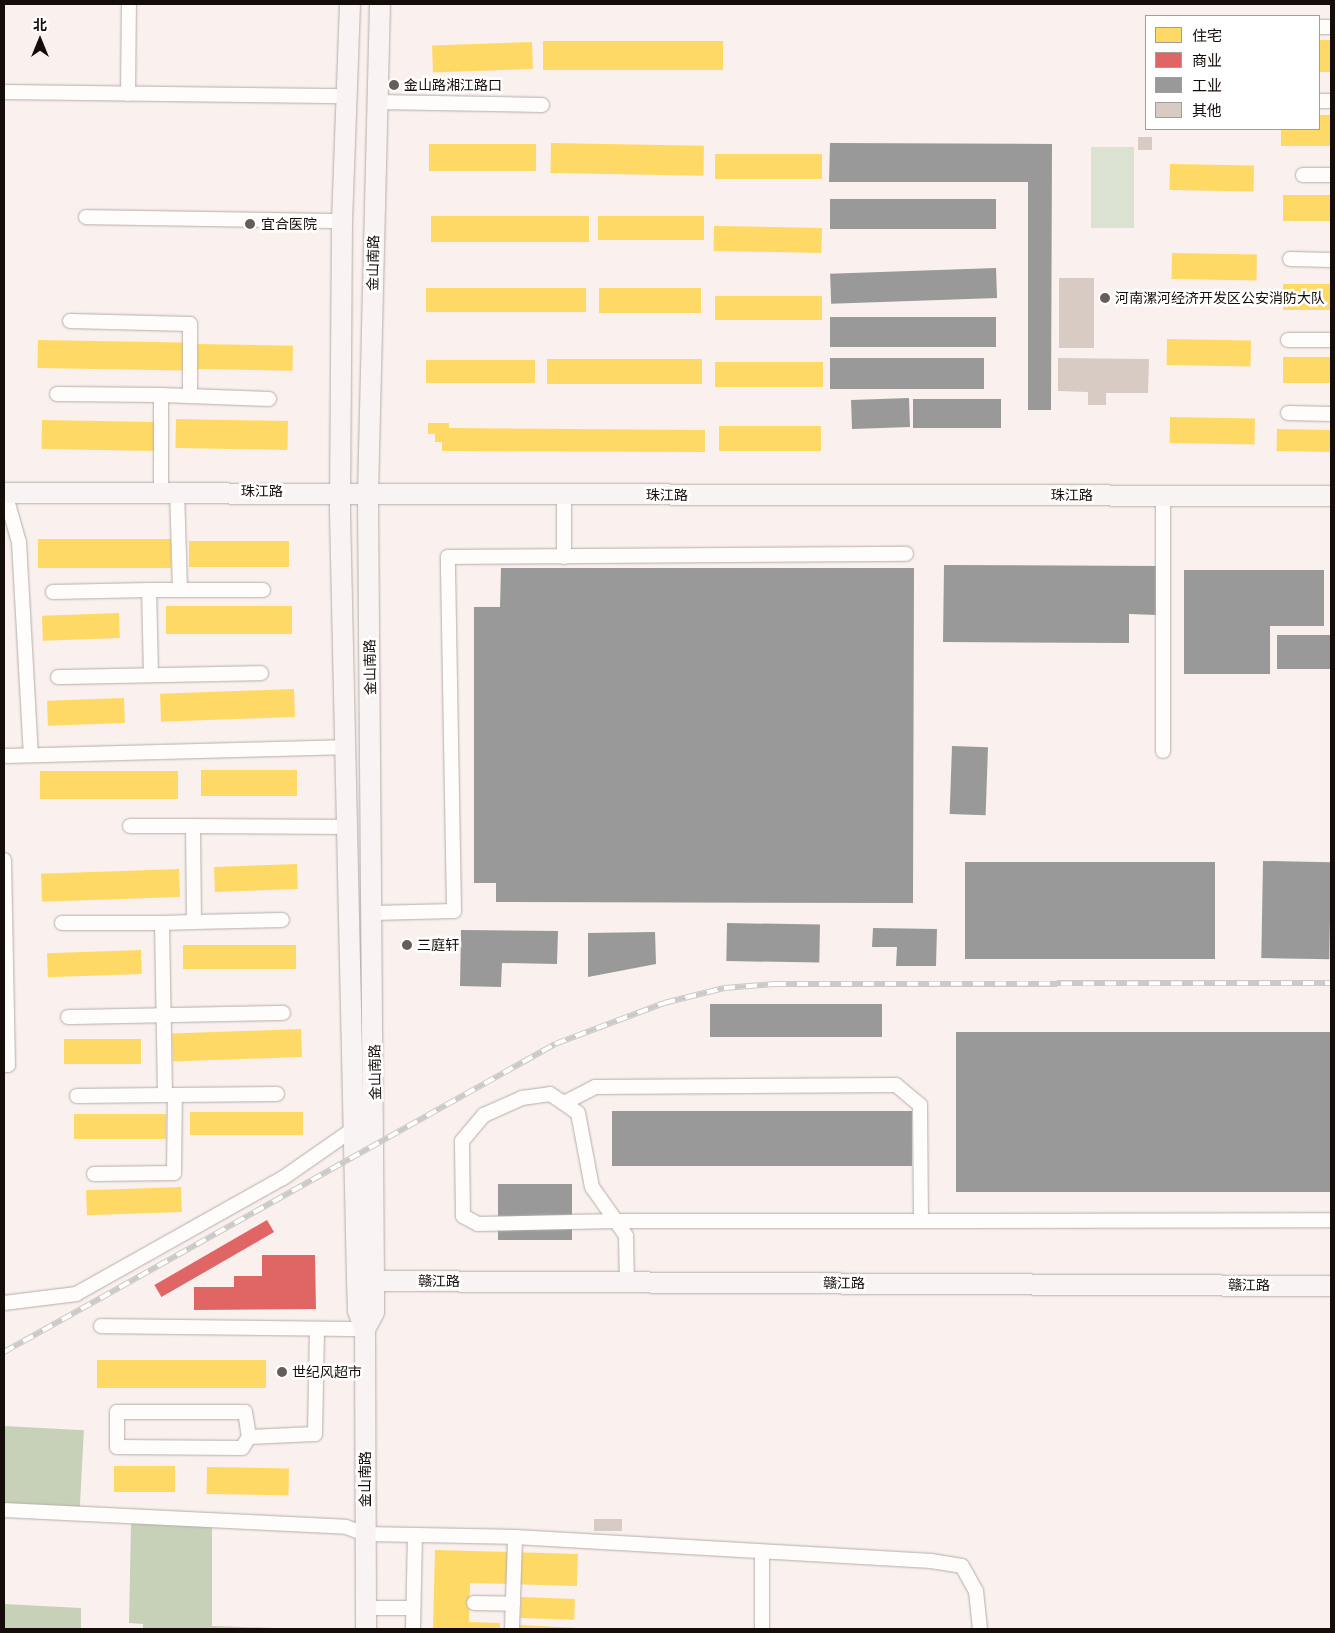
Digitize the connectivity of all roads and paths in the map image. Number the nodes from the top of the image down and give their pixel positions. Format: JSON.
{"nodes":[{"id":1,"x":129,"y":4,"type":"edge"},
{"id":2,"x":350,"y":4,"type":"edge"},
{"id":3,"x":380,"y":4,"type":"edge"},
{"id":4,"x":4,"y":92,"type":"edge"},
{"id":5,"x":128,"y":94,"type":"junction"},
{"id":6,"x":347,"y":96,"type":"junction"},
{"id":7,"x":377,"y":102,"type":"junction"},
{"id":8,"x":542,"y":105,"type":"dead end"},
{"id":9,"x":1303,"y":175,"type":"dead end"},
{"id":10,"x":1331,"y":175,"type":"edge"},
{"id":11,"x":86,"y":217,"type":"dead end"},
{"id":12,"x":342,"y":221,"type":"junction"},
{"id":13,"x":374,"y":222,"type":"junction"},
{"id":14,"x":1290,"y":259,"type":"dead end"},
{"id":15,"x":1331,"y":260,"type":"edge"},
{"id":16,"x":70,"y":321,"type":"dead end"},
{"id":17,"x":1288,"y":340,"type":"dead end"},
{"id":18,"x":1331,"y":340,"type":"edge"},
{"id":19,"x":56,"y":394,"type":"dead end"},
{"id":20,"x":161,"y":395,"type":"junction"},
{"id":21,"x":190,"y":396,"type":"junction"},
{"id":22,"x":269,"y":399,"type":"dead end"},
{"id":23,"x":1288,"y":413,"type":"dead end"},
{"id":24,"x":1331,"y":414,"type":"edge"},
{"id":25,"x":169,"y":491,"type":"junction"},
{"id":26,"x":340,"y":492,"type":"junction"},
{"id":27,"x":4,"y":493,"type":"edge"},
{"id":28,"x":368,"y":493,"type":"junction"},
{"id":29,"x":564,"y":495,"type":"junction"},
{"id":30,"x":1162,"y":496,"type":"junction"},
{"id":31,"x":1331,"y":496,"type":"edge"},
{"id":32,"x":906,"y":554,"type":"dead end"},
{"id":33,"x":564,"y":557,"type":"junction"},
{"id":34,"x":149,"y":590,"type":"junction"},
{"id":35,"x":180,"y":590,"type":"junction"},
{"id":36,"x":263,"y":590,"type":"dead end"},
{"id":37,"x":53,"y":592,"type":"dead end"},
{"id":38,"x":261,"y":673,"type":"dead end"},
{"id":39,"x":151,"y":676,"type":"junction"},
{"id":40,"x":58,"y":677,"type":"dead end"},
{"id":41,"x":345,"y":747,"type":"junction"},
{"id":42,"x":1162,"y":751,"type":"dead end"},
{"id":43,"x":31,"y":754,"type":"junction"},
{"id":44,"x":4,"y":756,"type":"edge"},
{"id":45,"x":130,"y":826,"type":"dead end"},
{"id":46,"x":193,"y":826,"type":"junction"},
{"id":47,"x":348,"y":827,"type":"junction"},
{"id":48,"x":4,"y":860,"type":"edge"},
{"id":49,"x":373,"y":912,"type":"junction"},
{"id":50,"x":282,"y":920,"type":"dead end"},
{"id":51,"x":194,"y":922,"type":"junction"},
{"id":52,"x":62,"y":923,"type":"dead end"},
{"id":53,"x":162,"y":923,"type":"junction"},
{"id":54,"x":283,"y":1013,"type":"dead end"},
{"id":55,"x":163,"y":1015,"type":"junction"},
{"id":56,"x":68,"y":1017,"type":"dead end"},
{"id":57,"x":4,"y":1065,"type":"edge"},
{"id":58,"x":277,"y":1094,"type":"dead end"},
{"id":59,"x":170,"y":1095,"type":"junction"},
{"id":60,"x":77,"y":1096,"type":"dead end"},
{"id":61,"x":564,"y":1104,"type":"junction"},
{"id":62,"x":355,"y":1128,"type":"junction"},
{"id":63,"x":94,"y":1174,"type":"dead end"},
{"id":64,"x":1331,"y":1220,"type":"edge"},
{"id":65,"x":616,"y":1221,"type":"junction"},
{"id":66,"x":921,"y":1221,"type":"junction"},
{"id":67,"x":366,"y":1281,"type":"junction"},
{"id":68,"x":627,"y":1282,"type":"junction"},
{"id":69,"x":1331,"y":1286,"type":"edge"},
{"id":70,"x":4,"y":1303,"type":"edge"},
{"id":71,"x":101,"y":1326,"type":"dead end"},
{"id":72,"x":317,"y":1329,"type":"junction"},
{"id":73,"x":366,"y":1330,"type":"junction"},
{"id":74,"x":249,"y":1437,"type":"junction"},
{"id":75,"x":4,"y":1510,"type":"edge"},
{"id":76,"x":365,"y":1534,"type":"junction"},
{"id":77,"x":415,"y":1535,"type":"junction"},
{"id":78,"x":515,"y":1537,"type":"junction"},
{"id":79,"x":762,"y":1552,"type":"junction"},
{"id":80,"x":474,"y":1603,"type":"dead end"},
{"id":81,"x":513,"y":1604,"type":"junction"},
{"id":82,"x":366,"y":1608,"type":"junction"},
{"id":83,"x":413,"y":1608,"type":"junction"},
{"id":84,"x":366,"y":1629,"type":"edge"},
{"id":85,"x":413,"y":1629,"type":"edge"},
{"id":86,"x":512,"y":1629,"type":"edge"},
{"id":87,"x":762,"y":1629,"type":"edge"},
{"id":88,"x":980,"y":1629,"type":"edge"}],
"edges":[{"from":1,"to":5,"type":"street"},
{"from":2,"to":6,"type":"main road","name":"金山南路"},
{"from":3,"to":7,"type":"main road","name":"金山南路"},
{"from":4,"to":5,"type":"street"},
{"from":5,"to":6,"type":"street"},
{"from":6,"to":12,"type":"main road","name":"金山南路"},
{"from":7,"to":8,"type":"street"},
{"from":7,"to":13,"type":"main road","name":"金山南路"},
{"from":9,"to":10,"type":"street"},
{"from":11,"to":12,"type":"street"},
{"from":12,"to":13,"type":"main road"},
{"from":12,"to":26,"type":"main road","name":"金山南路"},
{"from":13,"to":28,"type":"main road","name":"金山南路"},
{"from":14,"to":15,"type":"street"},
{"from":16,"to":21,"type":"street"},
{"from":17,"to":18,"type":"street"},
{"from":19,"to":20,"type":"street"},
{"from":20,"to":21,"type":"street"},
{"from":20,"to":25,"type":"street"},
{"from":21,"to":22,"type":"street"},
{"from":23,"to":24,"type":"street"},
{"from":25,"to":26,"type":"main road","name":"珠江路"},
{"from":25,"to":27,"type":"main road","name":"珠江路"},
{"from":25,"to":35,"type":"street"},
{"from":26,"to":28,"type":"main road","name":"珠江路"},
{"from":26,"to":41,"type":"main road","name":"金山南路"},
{"from":27,"to":43,"type":"street"},
{"from":28,"to":29,"type":"main road","name":"珠江路"},
{"from":28,"to":49,"type":"main road","name":"金山南路"},
{"from":29,"to":30,"type":"main road","name":"珠江路"},
{"from":29,"to":33,"type":"street"},
{"from":30,"to":31,"type":"main road","name":"珠江路"},
{"from":30,"to":42,"type":"street"},
{"from":32,"to":33,"type":"street"},
{"from":33,"to":49,"type":"street"},
{"from":34,"to":35,"type":"street"},
{"from":34,"to":37,"type":"street"},
{"from":34,"to":39,"type":"street"},
{"from":35,"to":36,"type":"street"},
{"from":38,"to":39,"type":"street"},
{"from":39,"to":40,"type":"street"},
{"from":41,"to":43,"type":"street"},
{"from":41,"to":47,"type":"main road","name":"金山南路"},
{"from":43,"to":44,"type":"street"},
{"from":45,"to":46,"type":"street"},
{"from":46,"to":47,"type":"street"},
{"from":46,"to":51,"type":"street"},
{"from":47,"to":62,"type":"main road","name":"金山南路"},
{"from":48,"to":57,"type":"street"},
{"from":49,"to":67,"type":"main road","name":"金山南路"},
{"from":50,"to":51,"type":"street"},
{"from":51,"to":53,"type":"street"},
{"from":52,"to":53,"type":"street"},
{"from":53,"to":55,"type":"street"},
{"from":54,"to":55,"type":"street"},
{"from":55,"to":56,"type":"street"},
{"from":55,"to":59,"type":"street"},
{"from":58,"to":59,"type":"street"},
{"from":59,"to":60,"type":"street"},
{"from":59,"to":63,"type":"street"},
{"from":61,"to":65,"type":"street"},
{"from":61,"to":65,"type":"street"},
{"from":61,"to":66,"type":"street"},
{"from":62,"to":67,"type":"main road","name":"金山南路"},
{"from":62,"to":70,"type":"street"},
{"from":64,"to":66,"type":"street"},
{"from":65,"to":66,"type":"street"},
{"from":65,"to":68,"type":"street"},
{"from":67,"to":68,"type":"main road","name":"赣江路"},
{"from":67,"to":73,"type":"main road","name":"金山南路"},
{"from":68,"to":69,"type":"main road","name":"赣江路"},
{"from":71,"to":72,"type":"street"},
{"from":72,"to":73,"type":"street"},
{"from":72,"to":74,"type":"street"},
{"from":73,"to":76,"type":"main road","name":"金山南路"},
{"from":74,"to":74,"type":"street"},
{"from":75,"to":76,"type":"street"},
{"from":76,"to":77,"type":"street"},
{"from":76,"to":82,"type":"main road","name":"金山南路"},
{"from":77,"to":78,"type":"street"},
{"from":77,"to":83,"type":"street"},
{"from":78,"to":79,"type":"street"},
{"from":78,"to":81,"type":"street"},
{"from":79,"to":87,"type":"street"},
{"from":79,"to":88,"type":"street"},
{"from":80,"to":81,"type":"street"},
{"from":81,"to":86,"type":"street"},
{"from":82,"to":83,"type":"street"},
{"from":82,"to":84,"type":"main road","name":"金山南路"},
{"from":83,"to":85,"type":"street"}]}
